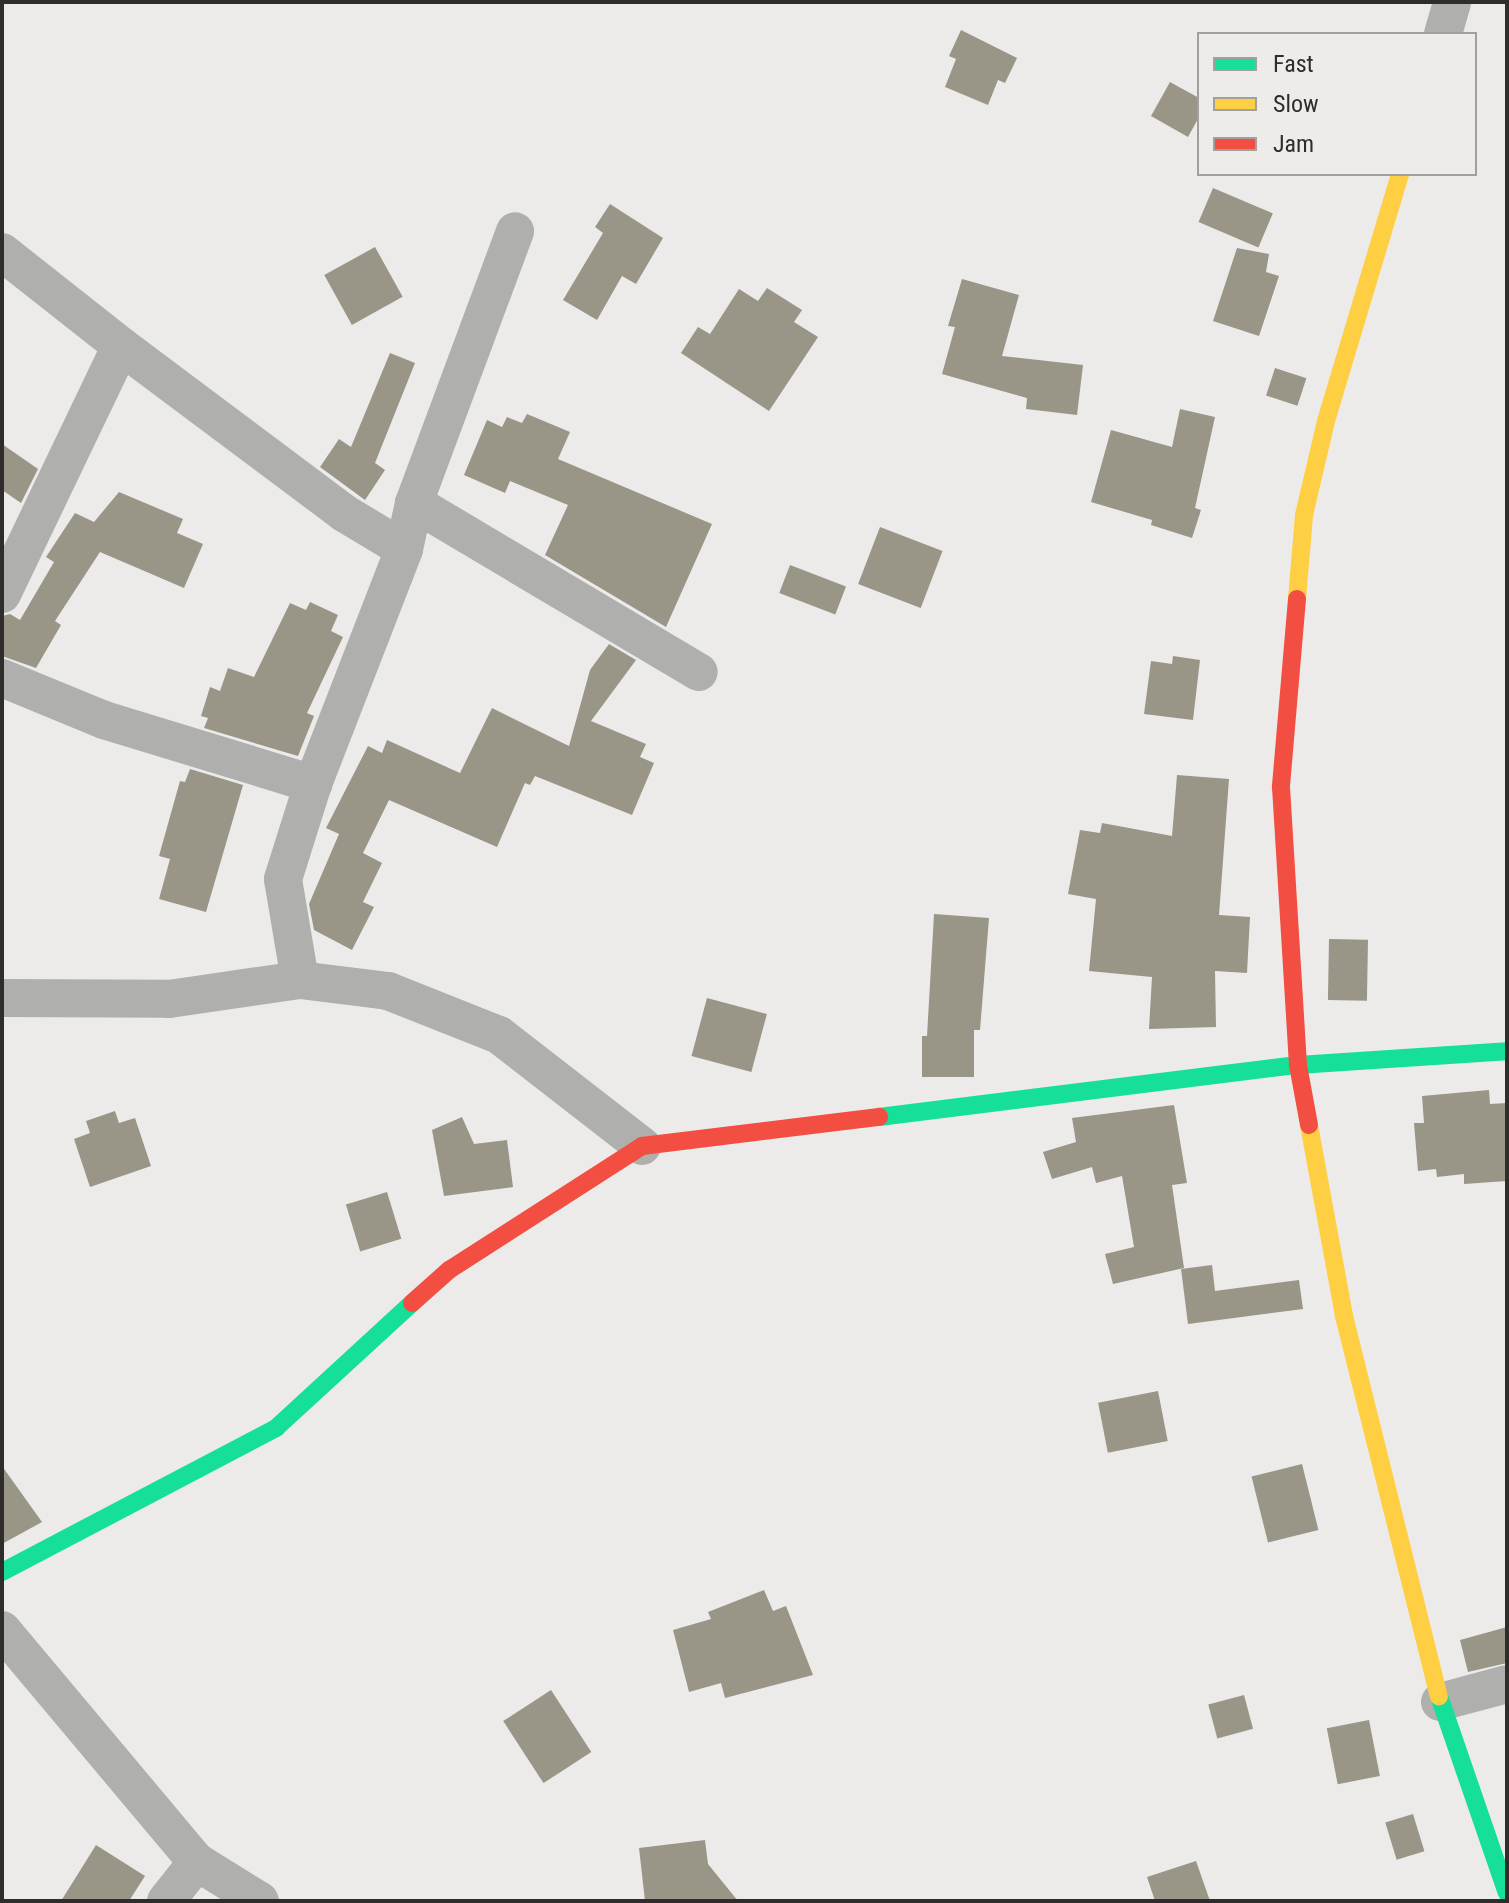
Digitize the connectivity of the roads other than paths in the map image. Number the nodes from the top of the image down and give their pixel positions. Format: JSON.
{"nodes":[{"id":1,"x":1452,"y":2,"type":"edge"},
{"id":2,"x":1444,"y":32,"type":"edge"},
{"id":3,"x":1399,"y":176,"type":"edge"},
{"id":4,"x":515,"y":231,"type":"dead end"},
{"id":5,"x":2,"y":252,"type":"edge"},
{"id":6,"x":121,"y":346,"type":"junction"},
{"id":7,"x":414,"y":503,"type":"junction"},
{"id":8,"x":404,"y":549,"type":"junction"},
{"id":9,"x":2,"y":594,"type":"edge"},
{"id":10,"x":699,"y":672,"type":"dead end"},
{"id":11,"x":2,"y":678,"type":"edge"},
{"id":12,"x":313,"y":784,"type":"junction"},
{"id":13,"x":300,"y":980,"type":"junction"},
{"id":14,"x":2,"y":998,"type":"edge"},
{"id":15,"x":1507,"y":1051,"type":"edge"},
{"id":16,"x":1298,"y":1065,"type":"junction"},
{"id":17,"x":642,"y":1146,"type":"junction"},
{"id":18,"x":2,"y":1572,"type":"edge"},
{"id":19,"x":2,"y":1630,"type":"edge"},
{"id":20,"x":1507,"y":1684,"type":"edge"},
{"id":21,"x":1440,"y":1702,"type":"junction"},
{"id":22,"x":197,"y":1862,"type":"junction"},
{"id":23,"x":1507,"y":1893,"type":"edge"},
{"id":24,"x":166,"y":1901,"type":"edge"},
{"id":25,"x":260,"y":1901,"type":"edge"}],
"edges":[{"from":1,"to":2,"type":"street"},
{"from":3,"to":16,"type":"street"},
{"from":4,"to":7,"type":"street"},
{"from":5,"to":6,"type":"street"},
{"from":6,"to":8,"type":"street"},
{"from":6,"to":9,"type":"street"},
{"from":7,"to":8,"type":"street"},
{"from":7,"to":10,"type":"street"},
{"from":8,"to":12,"type":"street"},
{"from":11,"to":12,"type":"street"},
{"from":12,"to":13,"type":"street"},
{"from":13,"to":14,"type":"street"},
{"from":13,"to":17,"type":"street"},
{"from":15,"to":16,"type":"street"},
{"from":16,"to":17,"type":"street"},
{"from":16,"to":21,"type":"street"},
{"from":17,"to":18,"type":"street"},
{"from":19,"to":22,"type":"street"},
{"from":20,"to":21,"type":"street"},
{"from":21,"to":23,"type":"street"},
{"from":22,"to":24,"type":"street"},
{"from":22,"to":25,"type":"street"}]}
